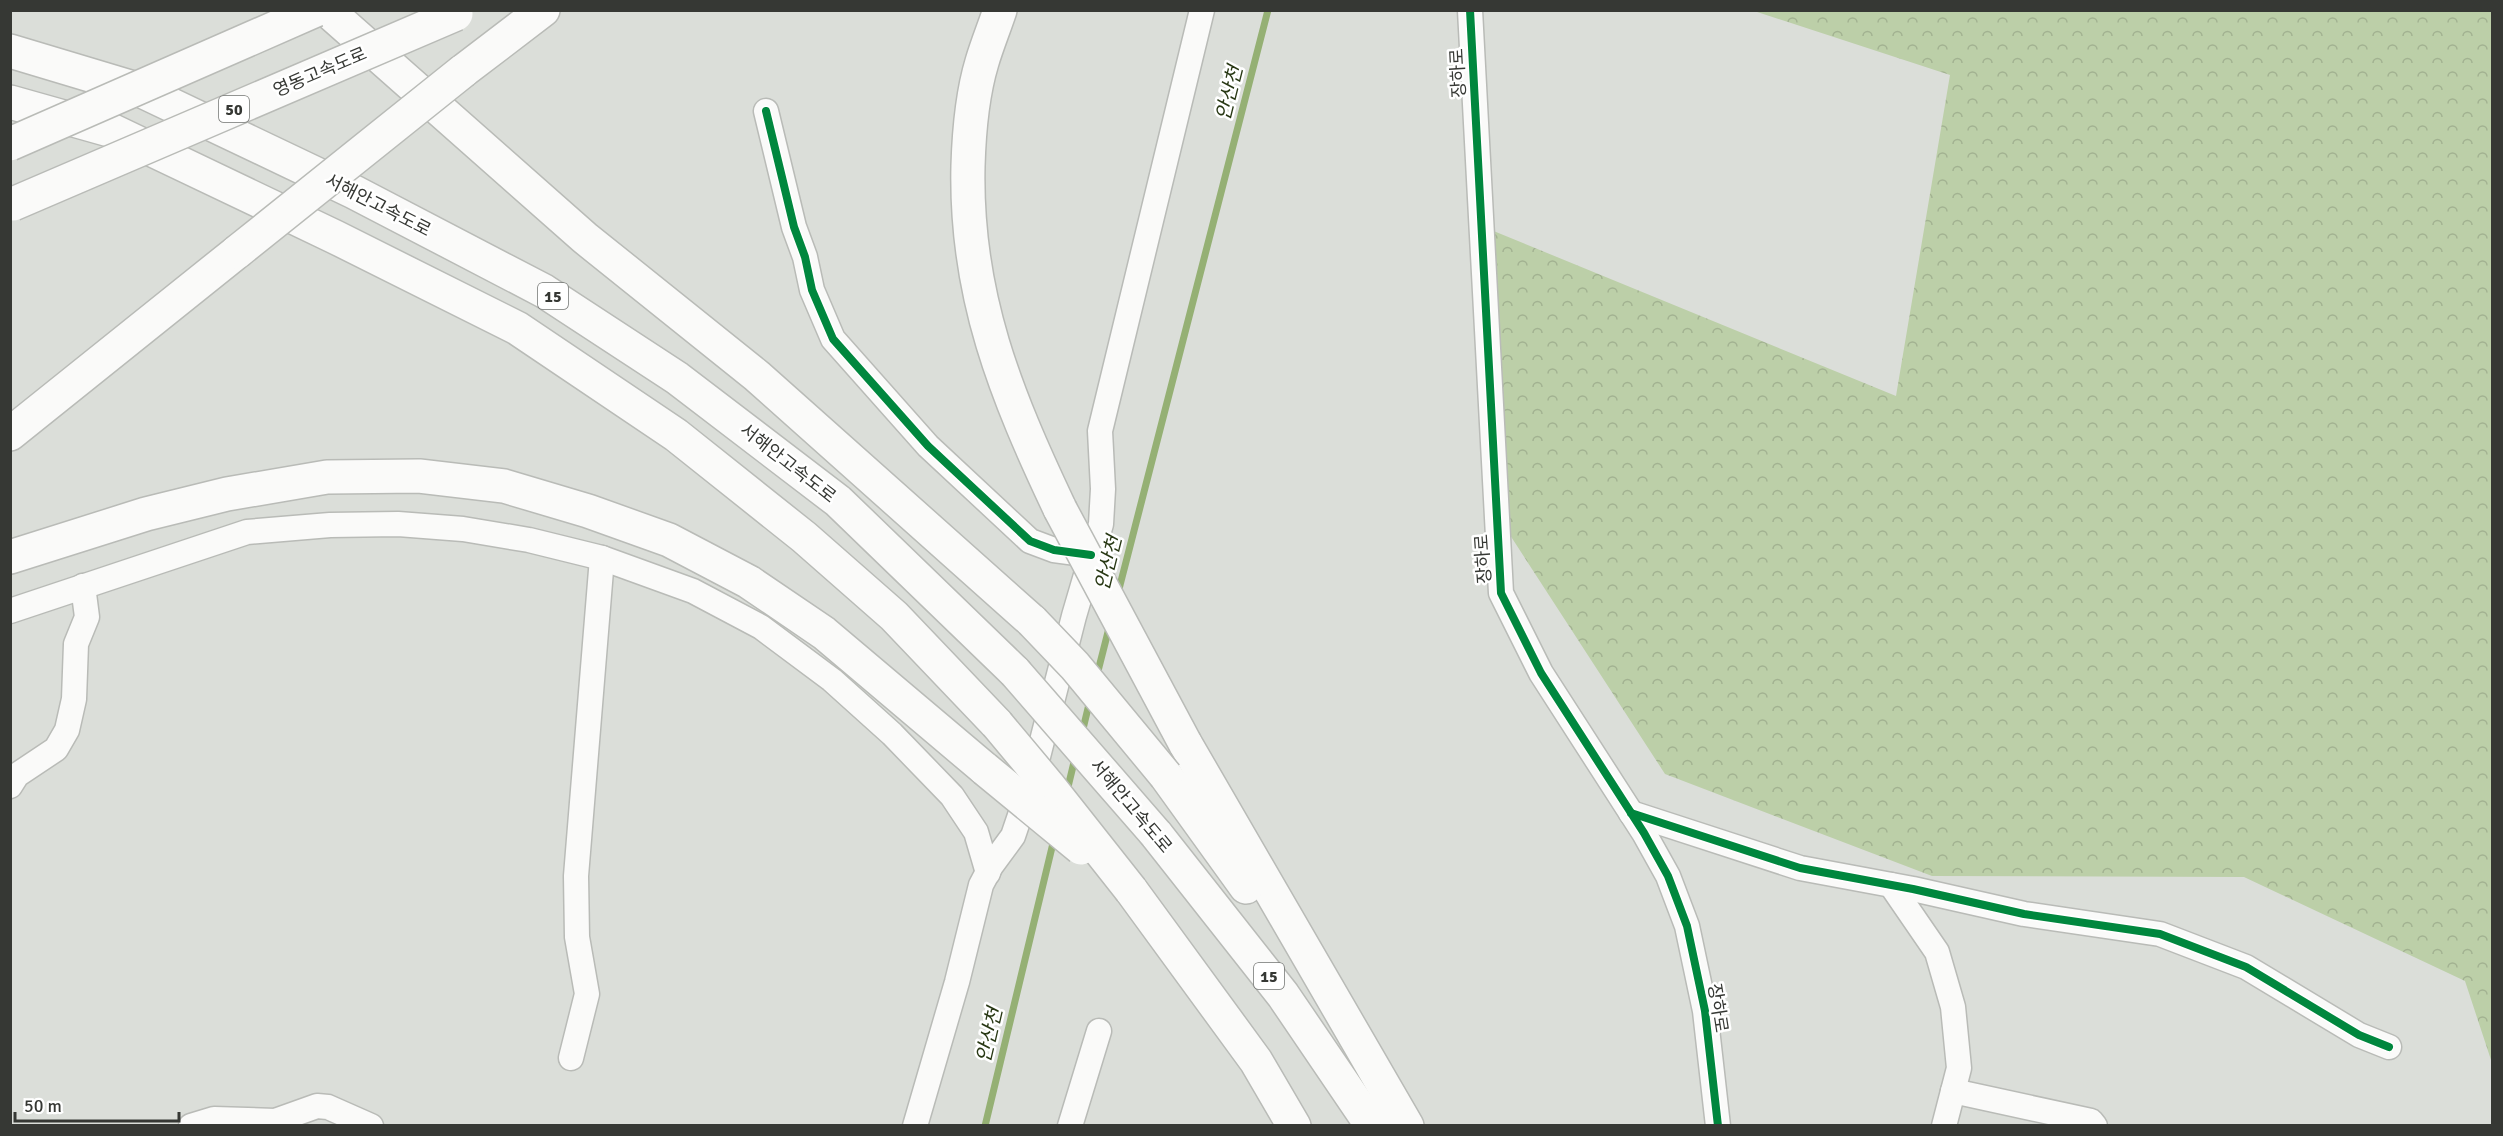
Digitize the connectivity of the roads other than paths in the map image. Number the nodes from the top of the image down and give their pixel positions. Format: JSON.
{"nodes":[{"id":1,"x":316,"y":10,"type":"edge"},
{"id":2,"x":327,"y":10,"type":"edge"},
{"id":3,"x":543,"y":10,"type":"edge"},
{"id":4,"x":1000,"y":10,"type":"edge"},
{"id":5,"x":1202,"y":10,"type":"edge"},
{"id":6,"x":1470,"y":10,"type":"edge"},
{"id":7,"x":460,"y":12,"type":"edge"},
{"id":8,"x":10,"y":51,"type":"edge"},
{"id":9,"x":10,"y":102,"type":"edge"},
{"id":10,"x":766,"y":111,"type":"dead end"},
{"id":11,"x":10,"y":144,"type":"edge"},
{"id":12,"x":12,"y":205,"type":"edge"},
{"id":13,"x":10,"y":434,"type":"edge"},
{"id":14,"x":1091,"y":555,"type":"junction"},
{"id":15,"x":10,"y":557,"type":"edge"},
{"id":16,"x":602,"y":558,"type":"junction"},
{"id":17,"x":83,"y":586,"type":"junction"},
{"id":18,"x":10,"y":611,"type":"edge"},
{"id":19,"x":10,"y":786,"type":"edge"},
{"id":20,"x":1631,"y":813,"type":"junction"},
{"id":21,"x":988,"y":873,"type":"junction"},
{"id":22,"x":1891,"y":885,"type":"junction"},
{"id":23,"x":1131,"y":890,"type":"junction"},
{"id":24,"x":1099,"y":1031,"type":"dead end"},
{"id":25,"x":2389,"y":1047,"type":"dead end"},
{"id":26,"x":571,"y":1058,"type":"dead end"},
{"id":27,"x":1953,"y":1091,"type":"junction"},
{"id":28,"x":191,"y":1125,"type":"edge"},
{"id":29,"x":371,"y":1125,"type":"edge"},
{"id":30,"x":915,"y":1125,"type":"edge"},
{"id":31,"x":1070,"y":1125,"type":"edge"},
{"id":32,"x":1294,"y":1125,"type":"edge"},
{"id":33,"x":1371,"y":1125,"type":"edge"},
{"id":34,"x":1382,"y":1125,"type":"edge"},
{"id":35,"x":1407,"y":1125,"type":"edge"},
{"id":36,"x":1718,"y":1125,"type":"edge"},
{"id":37,"x":1944,"y":1125,"type":"edge"},
{"id":38,"x":2094,"y":1125,"type":"edge"}],
"edges":[{"from":1,"to":11,"type":"highway","bridge":true},
{"from":2,"to":34,"type":"highway","bridge":true},
{"from":3,"to":13,"type":"highway","bridge":true},
{"from":4,"to":35,"type":"highway","bridge":true},
{"from":5,"to":14,"type":"street"},
{"from":6,"to":20,"type":"street","name":"장하로"},
{"from":7,"to":12,"type":"highway","name":"영동고속도로","number":"50","bridge":true},
{"from":8,"to":33,"type":"highway","name":"서해안고속도로","number":"15","bridge":true},
{"from":9,"to":23,"type":"highway","bridge":true},
{"from":10,"to":14,"type":"street"},
{"from":14,"to":21,"type":"street"},
{"from":15,"to":23,"type":"highway","bridge":true},
{"from":16,"to":17,"type":"street"},
{"from":16,"to":21,"type":"street"},
{"from":16,"to":26,"type":"street"},
{"from":17,"to":18,"type":"street"},
{"from":17,"to":19,"type":"street"},
{"from":20,"to":22,"type":"street"},
{"from":20,"to":36,"type":"street","name":"장하로"},
{"from":21,"to":30,"type":"street"},
{"from":22,"to":25,"type":"street"},
{"from":22,"to":27,"type":"street"},
{"from":23,"to":32,"type":"highway"},
{"from":24,"to":31,"type":"street"},
{"from":27,"to":37,"type":"street"},
{"from":27,"to":38,"type":"street"},
{"from":28,"to":29,"type":"street"}]}
